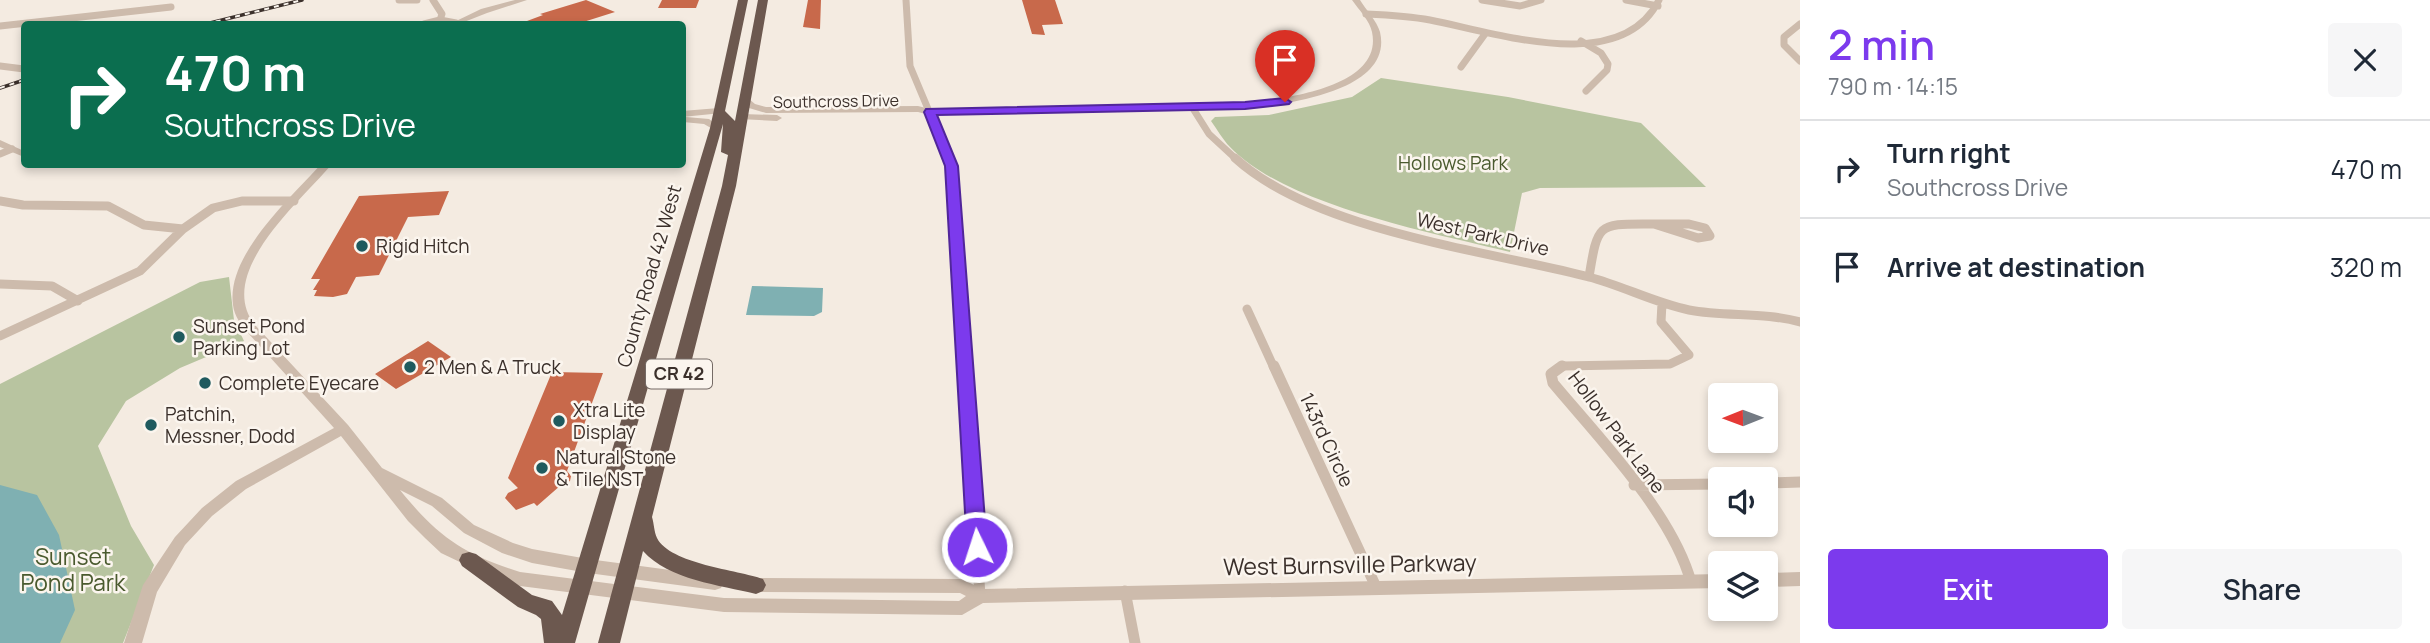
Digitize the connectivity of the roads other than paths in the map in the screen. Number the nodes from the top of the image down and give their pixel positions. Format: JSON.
{"nodes":[{"id":1,"x":399,"y":0,"type":"edge"},
{"id":2,"x":417,"y":0,"type":"edge"},
{"id":3,"x":433,"y":0,"type":"edge"},
{"id":4,"x":523,"y":0,"type":"edge"},
{"id":5,"x":743,"y":0,"type":"edge"},
{"id":6,"x":763,"y":0,"type":"edge"},
{"id":7,"x":906,"y":0,"type":"edge"},
{"id":8,"x":1356,"y":0,"type":"edge"},
{"id":9,"x":1482,"y":0,"type":"edge"},
{"id":10,"x":1541,"y":0,"type":"edge"},
{"id":11,"x":1626,"y":0,"type":"edge"},
{"id":12,"x":1658,"y":3,"type":"edge"},
{"id":13,"x":171,"y":7,"type":"dead end"},
{"id":14,"x":1366,"y":14,"type":"junction"},
{"id":15,"x":440,"y":20,"type":"junction"},
{"id":16,"x":45,"y":21,"type":"edge"},
{"id":17,"x":436,"y":21,"type":"edge"},
{"id":18,"x":444,"y":21,"type":"edge"},
{"id":19,"x":462,"y":21,"type":"edge"},
{"id":20,"x":21,"y":24,"type":"edge"},
{"id":21,"x":1800,"y":24,"type":"edge"},
{"id":22,"x":0,"y":26,"type":"edge"},
{"id":23,"x":1485,"y":34,"type":"junction"},
{"id":24,"x":1581,"y":41,"type":"junction"},
{"id":25,"x":1800,"y":61,"type":"edge"},
{"id":26,"x":729,"y":65,"type":"junction"},
{"id":27,"x":0,"y":66,"type":"edge"},
{"id":28,"x":1461,"y":67,"type":"dead end"},
{"id":29,"x":21,"y":69,"type":"edge"},
{"id":30,"x":1586,"y":91,"type":"dead end"},
{"id":31,"x":1192,"y":107,"type":"junction"},
{"id":32,"x":744,"y":109,"type":"junction"},
{"id":33,"x":719,"y":111,"type":"junction"},
{"id":34,"x":930,"y":112,"type":"junction"},
{"id":35,"x":686,"y":114,"type":"edge"},
{"id":36,"x":686,"y":120,"type":"edge"},
{"id":37,"x":716,"y":128,"type":"junction"},
{"id":38,"x":0,"y":143,"type":"edge"},
{"id":39,"x":12,"y":149,"type":"junction"},
{"id":40,"x":21,"y":153,"type":"edge"},
{"id":41,"x":0,"y":154,"type":"edge"},
{"id":42,"x":323,"y":168,"type":"edge"},
{"id":43,"x":729,"y":186,"type":"junction"},
{"id":44,"x":0,"y":201,"type":"edge"},
{"id":45,"x":294,"y":201,"type":"junction"},
{"id":46,"x":1654,"y":224,"type":"junction"},
{"id":47,"x":183,"y":229,"type":"junction"},
{"id":48,"x":1589,"y":277,"type":"junction"},
{"id":49,"x":0,"y":284,"type":"edge"},
{"id":50,"x":78,"y":301,"type":"junction"},
{"id":51,"x":1662,"y":303,"type":"junction"},
{"id":52,"x":1247,"y":309,"type":"dead end"},
{"id":53,"x":1800,"y":322,"type":"edge"},
{"id":54,"x":0,"y":336,"type":"edge"},
{"id":55,"x":343,"y":429,"type":"junction"},
{"id":56,"x":377,"y":472,"type":"junction"},
{"id":57,"x":1800,"y":482,"type":"edge"},
{"id":58,"x":1778,"y":483,"type":"edge"},
{"id":59,"x":1708,"y":484,"type":"edge"},
{"id":60,"x":1634,"y":485,"type":"junction"},
{"id":61,"x":642,"y":516,"type":"junction"},
{"id":62,"x":469,"y":560,"type":"junction"},
{"id":63,"x":585,"y":576,"type":"junction"},
{"id":64,"x":1800,"y":579,"type":"edge"},
{"id":65,"x":1778,"y":580,"type":"edge"},
{"id":66,"x":625,"y":582,"type":"junction"},
{"id":67,"x":1690,"y":582,"type":"junction"},
{"id":68,"x":1708,"y":582,"type":"edge"},
{"id":69,"x":755,"y":585,"type":"junction"},
{"id":70,"x":1376,"y":587,"type":"junction"},
{"id":71,"x":1125,"y":591,"type":"junction"},
{"id":72,"x":981,"y":596,"type":"junction"},
{"id":73,"x":133,"y":643,"type":"edge"},
{"id":74,"x":555,"y":643,"type":"edge"},
{"id":75,"x":564,"y":643,"type":"edge"},
{"id":76,"x":609,"y":643,"type":"edge"},
{"id":77,"x":1135,"y":643,"type":"edge"}],
"edges":[{"from":1,"to":2,"type":"street"},
{"from":3,"to":15,"type":"street"},
{"from":4,"to":19,"type":"street"},
{"from":5,"to":26,"type":"highway","name":"County Road 42 West","number":"CR 42"},
{"from":6,"to":32,"type":"highway","number":"CR 42"},
{"from":7,"to":34,"type":"street"},
{"from":8,"to":14,"type":"street","name":"Southcross Drive"},
{"from":9,"to":10,"type":"street"},
{"from":11,"to":12,"type":"street"},
{"from":12,"to":24,"type":"street"},
{"from":13,"to":16,"type":"street"},
{"from":14,"to":23,"type":"street"},
{"from":14,"to":31,"type":"street","name":"Southcross Drive"},
{"from":15,"to":17,"type":"street"},
{"from":15,"to":18,"type":"street"},
{"from":20,"to":22,"type":"street"},
{"from":21,"to":25,"type":"street"},
{"from":23,"to":24,"type":"street"},
{"from":23,"to":28,"type":"street"},
{"from":24,"to":30,"type":"street"},
{"from":26,"to":32,"type":"highway"},
{"from":26,"to":33,"type":"highway","name":"County Road 42 West","number":"CR 42"},
{"from":27,"to":29,"type":"street"},
{"from":31,"to":34,"type":"street","name":"Southcross Drive"},
{"from":31,"to":48,"type":"street","name":"West Park Drive"},
{"from":32,"to":34,"type":"street","name":"Southcross Drive"},
{"from":32,"to":34,"type":"street","name":"Southcross Drive"},
{"from":32,"to":43,"type":"highway","number":"CR 42"},
{"from":33,"to":35,"type":"street"},
{"from":33,"to":37,"type":"highway","name":"County Road 42 West","number":"CR 42"},
{"from":33,"to":43,"type":"highway"},
{"from":34,"to":72,"type":"street"},
{"from":36,"to":37,"type":"street"},
{"from":37,"to":63,"type":"highway","name":"County Road 42 West","number":"CR 42"},
{"from":38,"to":39,"type":"street"},
{"from":39,"to":40,"type":"street"},
{"from":39,"to":41,"type":"street"},
{"from":42,"to":45,"type":"street"},
{"from":43,"to":61,"type":"highway","number":"CR 42"},
{"from":44,"to":47,"type":"street"},
{"from":45,"to":47,"type":"street"},
{"from":45,"to":55,"type":"street"},
{"from":46,"to":46,"type":"street"},
{"from":46,"to":48,"type":"street"},
{"from":47,"to":50,"type":"street"},
{"from":48,"to":51,"type":"street","name":"West Park Drive"},
{"from":49,"to":50,"type":"street"},
{"from":50,"to":54,"type":"street"},
{"from":51,"to":53,"type":"street","name":"West Park Drive"},
{"from":51,"to":60,"type":"street","name":"Hollow Park Lane"},
{"from":52,"to":70,"type":"street","name":"143rd Circle"},
{"from":55,"to":56,"type":"street"},
{"from":55,"to":73,"type":"street"},
{"from":56,"to":62,"type":"street"},
{"from":56,"to":63,"type":"street"},
{"from":57,"to":58,"type":"street"},
{"from":59,"to":60,"type":"street"},
{"from":60,"to":67,"type":"street","name":"Hollow Park Lane"},
{"from":61,"to":66,"type":"highway","number":"CR 42"},
{"from":61,"to":69,"type":"highway"},
{"from":62,"to":63,"type":"street"},
{"from":62,"to":74,"type":"highway"},
{"from":63,"to":66,"type":"street"},
{"from":63,"to":75,"type":"highway","name":"County Road 42 West","number":"CR 42"},
{"from":64,"to":65,"type":"street"},
{"from":66,"to":69,"type":"street","name":"West Burnsville Parkway"},
{"from":66,"to":72,"type":"street","name":"West Burnsville Parkway"},
{"from":66,"to":76,"type":"highway","number":"CR 42"},
{"from":67,"to":68,"type":"street","name":"West Burnsville Parkway"},
{"from":67,"to":70,"type":"street","name":"West Burnsville Parkway"},
{"from":69,"to":72,"type":"street","name":"West Burnsville Parkway"},
{"from":70,"to":71,"type":"street","name":"West Burnsville Parkway"},
{"from":71,"to":72,"type":"street","name":"West Burnsville Parkway"},
{"from":71,"to":77,"type":"street"}]}
